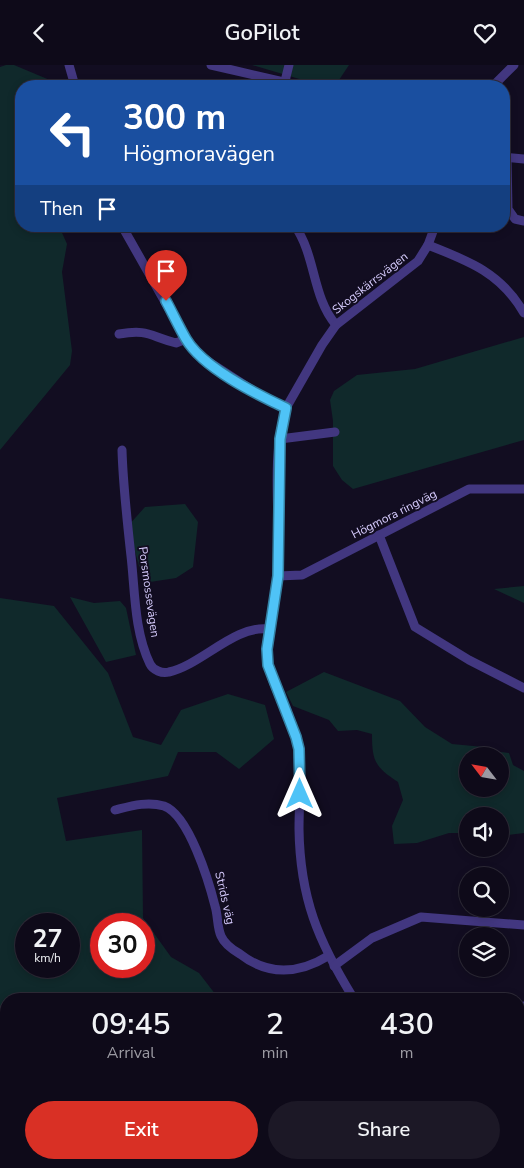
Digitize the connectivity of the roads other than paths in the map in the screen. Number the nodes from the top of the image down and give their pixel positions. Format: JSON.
{"nodes":[{"id":1,"x":69,"y":65,"type":"edge"},
{"id":2,"x":212,"y":65,"type":"edge"},
{"id":3,"x":289,"y":65,"type":"edge"},
{"id":4,"x":514,"y":65,"type":"edge"},
{"id":5,"x":73,"y":80,"type":"edge"},
{"id":6,"x":280,"y":80,"type":"edge"},
{"id":7,"x":285,"y":80,"type":"edge"},
{"id":8,"x":499,"y":80,"type":"edge"},
{"id":9,"x":510,"y":158,"type":"edge"},
{"id":10,"x":524,"y":159,"type":"edge"},
{"id":11,"x":510,"y":214,"type":"edge"},
{"id":12,"x":524,"y":221,"type":"edge"},
{"id":13,"x":125,"y":232,"type":"edge"},
{"id":14,"x":299,"y":232,"type":"edge"},
{"id":15,"x":433,"y":232,"type":"edge"},
{"id":16,"x":428,"y":245,"type":"junction"},
{"id":17,"x":524,"y":313,"type":"edge"},
{"id":18,"x":336,"y":325,"type":"junction"},
{"id":19,"x":118,"y":333,"type":"dead end"},
{"id":20,"x":186,"y":339,"type":"junction"},
{"id":21,"x":286,"y":408,"type":"junction"},
{"id":22,"x":335,"y":432,"type":"dead end"},
{"id":23,"x":280,"y":439,"type":"junction"},
{"id":24,"x":122,"y":450,"type":"dead end"},
{"id":25,"x":524,"y":489,"type":"edge"},
{"id":26,"x":379,"y":535,"type":"junction"},
{"id":27,"x":278,"y":576,"type":"junction"},
{"id":28,"x":268,"y":629,"type":"junction"},
{"id":29,"x":524,"y":687,"type":"edge"},
{"id":30,"x":115,"y":810,"type":"dead end"},
{"id":31,"x":524,"y":925,"type":"edge"},
{"id":32,"x":328,"y":956,"type":"junction"},
{"id":33,"x":334,"y":966,"type":"junction"},
{"id":34,"x":350,"y":993,"type":"edge"}],
"edges":[{"from":1,"to":5,"type":"street"},
{"from":2,"to":6,"type":"street"},
{"from":3,"to":7,"type":"street"},
{"from":4,"to":8,"type":"street"},
{"from":9,"to":10,"type":"street"},
{"from":11,"to":12,"type":"street"},
{"from":13,"to":20,"type":"street"},
{"from":14,"to":18,"type":"street"},
{"from":15,"to":16,"type":"street","name":"Skogskärrsvägen"},
{"from":16,"to":17,"type":"street"},
{"from":16,"to":18,"type":"street","name":"Skogskärrsvägen"},
{"from":18,"to":21,"type":"street","name":"Skogskärrsvägen"},
{"from":19,"to":20,"type":"street"},
{"from":20,"to":21,"type":"street"},
{"from":21,"to":23,"type":"street","name":"Skogskärrsvägen"},
{"from":22,"to":23,"type":"street"},
{"from":23,"to":27,"type":"street","name":"Skogskärrsvägen"},
{"from":24,"to":28,"type":"street","name":"Porsmossevägen"},
{"from":25,"to":26,"type":"street","name":"Högmora ringväg"},
{"from":26,"to":27,"type":"street","name":"Högmora ringväg"},
{"from":26,"to":29,"type":"street"},
{"from":27,"to":28,"type":"street","name":"Skogskärrsvägen"},
{"from":28,"to":32,"type":"street","name":"Skogskärrsvägen"},
{"from":30,"to":32,"type":"street","name":"Strids väg"},
{"from":31,"to":33,"type":"street"},
{"from":32,"to":33,"type":"street","name":"Skogskärrsvägen"},
{"from":33,"to":34,"type":"street","name":"Skogskärrsvägen"}]}
